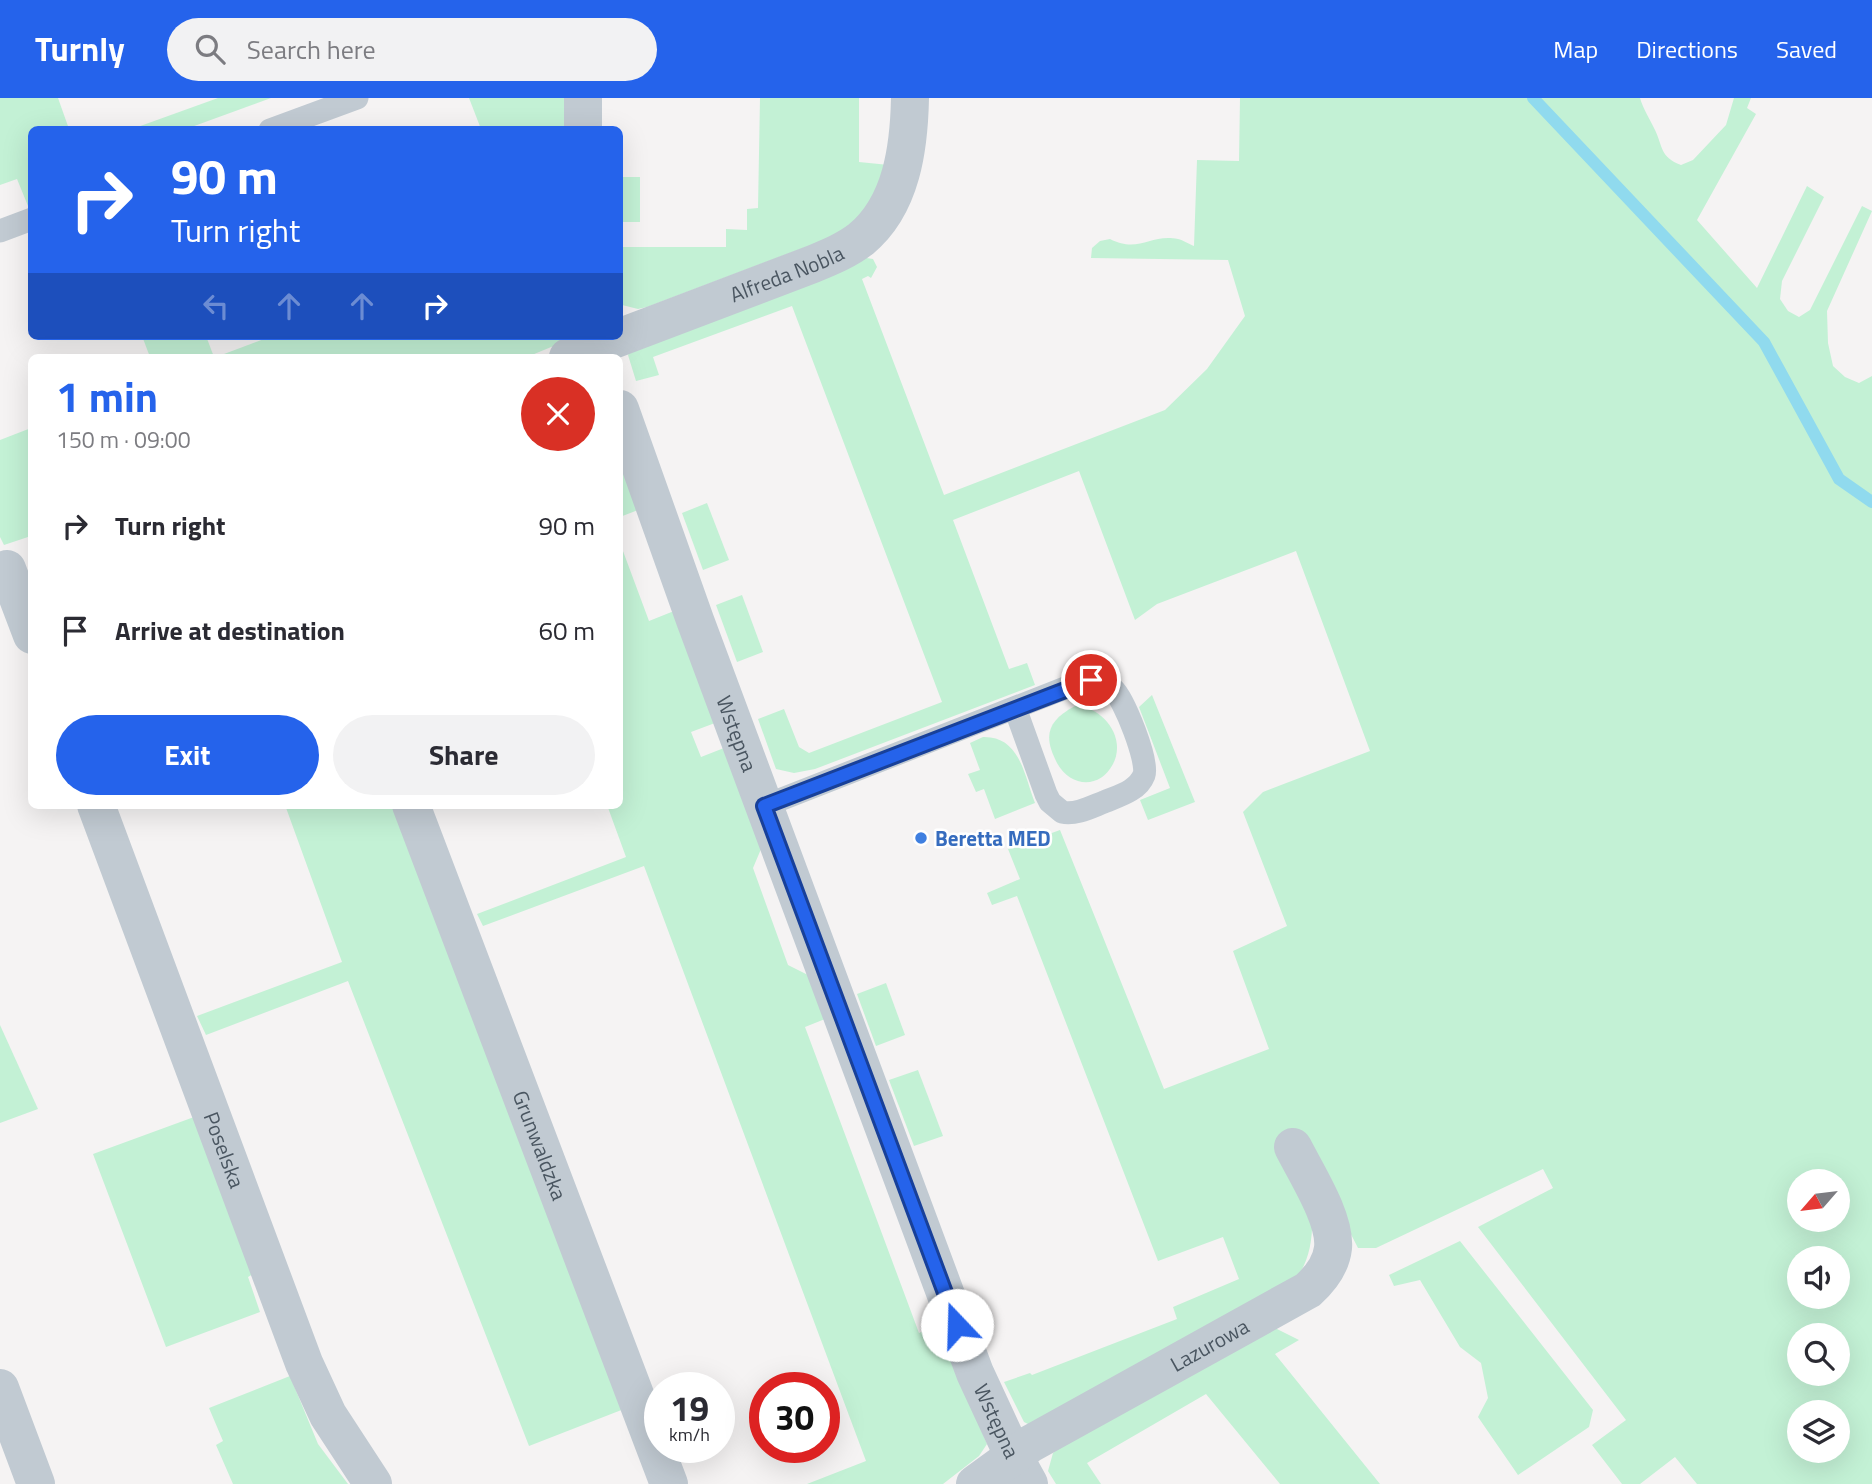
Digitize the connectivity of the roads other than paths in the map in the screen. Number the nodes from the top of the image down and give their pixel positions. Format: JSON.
{"nodes":[{"id":1,"x":357,"y":98,"type":"edge"},
{"id":2,"x":583,"y":98,"type":"edge"},
{"id":3,"x":910,"y":98,"type":"edge"},
{"id":4,"x":281,"y":126,"type":"edge"},
{"id":5,"x":583,"y":126,"type":"edge"},
{"id":6,"x":28,"y":220,"type":"edge"},
{"id":7,"x":0,"y":231,"type":"edge"},
{"id":8,"x":623,"y":337,"type":"edge"},
{"id":9,"x":615,"y":340,"type":"edge"},
{"id":10,"x":592,"y":349,"type":"edge"},
{"id":11,"x":623,"y":418,"type":"edge"},
{"id":12,"x":13,"y":567,"type":"edge"},
{"id":13,"x":28,"y":621,"type":"edge"},
{"id":14,"x":1015,"y":708,"type":"junction"},
{"id":15,"x":764,"y":806,"type":"junction"},
{"id":16,"x":97,"y":809,"type":"edge"},
{"id":17,"x":413,"y":809,"type":"edge"},
{"id":18,"x":1293,"y":1147,"type":"dead end"},
{"id":19,"x":0,"y":1388,"type":"edge"},
{"id":20,"x":1021,"y":1470,"type":"edge"},
{"id":21,"x":36,"y":1484,"type":"edge"},
{"id":22,"x":373,"y":1484,"type":"edge"},
{"id":23,"x":669,"y":1484,"type":"edge"},
{"id":24,"x":975,"y":1484,"type":"edge"}],
"edges":[{"from":1,"to":4,"type":"lane"},
{"from":2,"to":5,"type":"street"},
{"from":3,"to":8,"type":"street","name":"Alfreda Nobla"},
{"from":6,"to":7,"type":"lane"},
{"from":9,"to":10,"type":"street","name":"Alfreda Nobla"},
{"from":11,"to":15,"type":"street","name":"Wstępna"},
{"from":12,"to":13,"type":"street"},
{"from":14,"to":14,"type":"lane"},
{"from":14,"to":15,"type":"lane"},
{"from":15,"to":20,"type":"street","name":"Wstępna"},
{"from":16,"to":22,"type":"street","name":"Poselska"},
{"from":17,"to":23,"type":"street","name":"Grunwaldzka"},
{"from":18,"to":20,"type":"street","name":"Lazurowa"},
{"from":19,"to":21,"type":"street"},
{"from":20,"to":24,"type":"street","name":"Lazurowa"}]}
